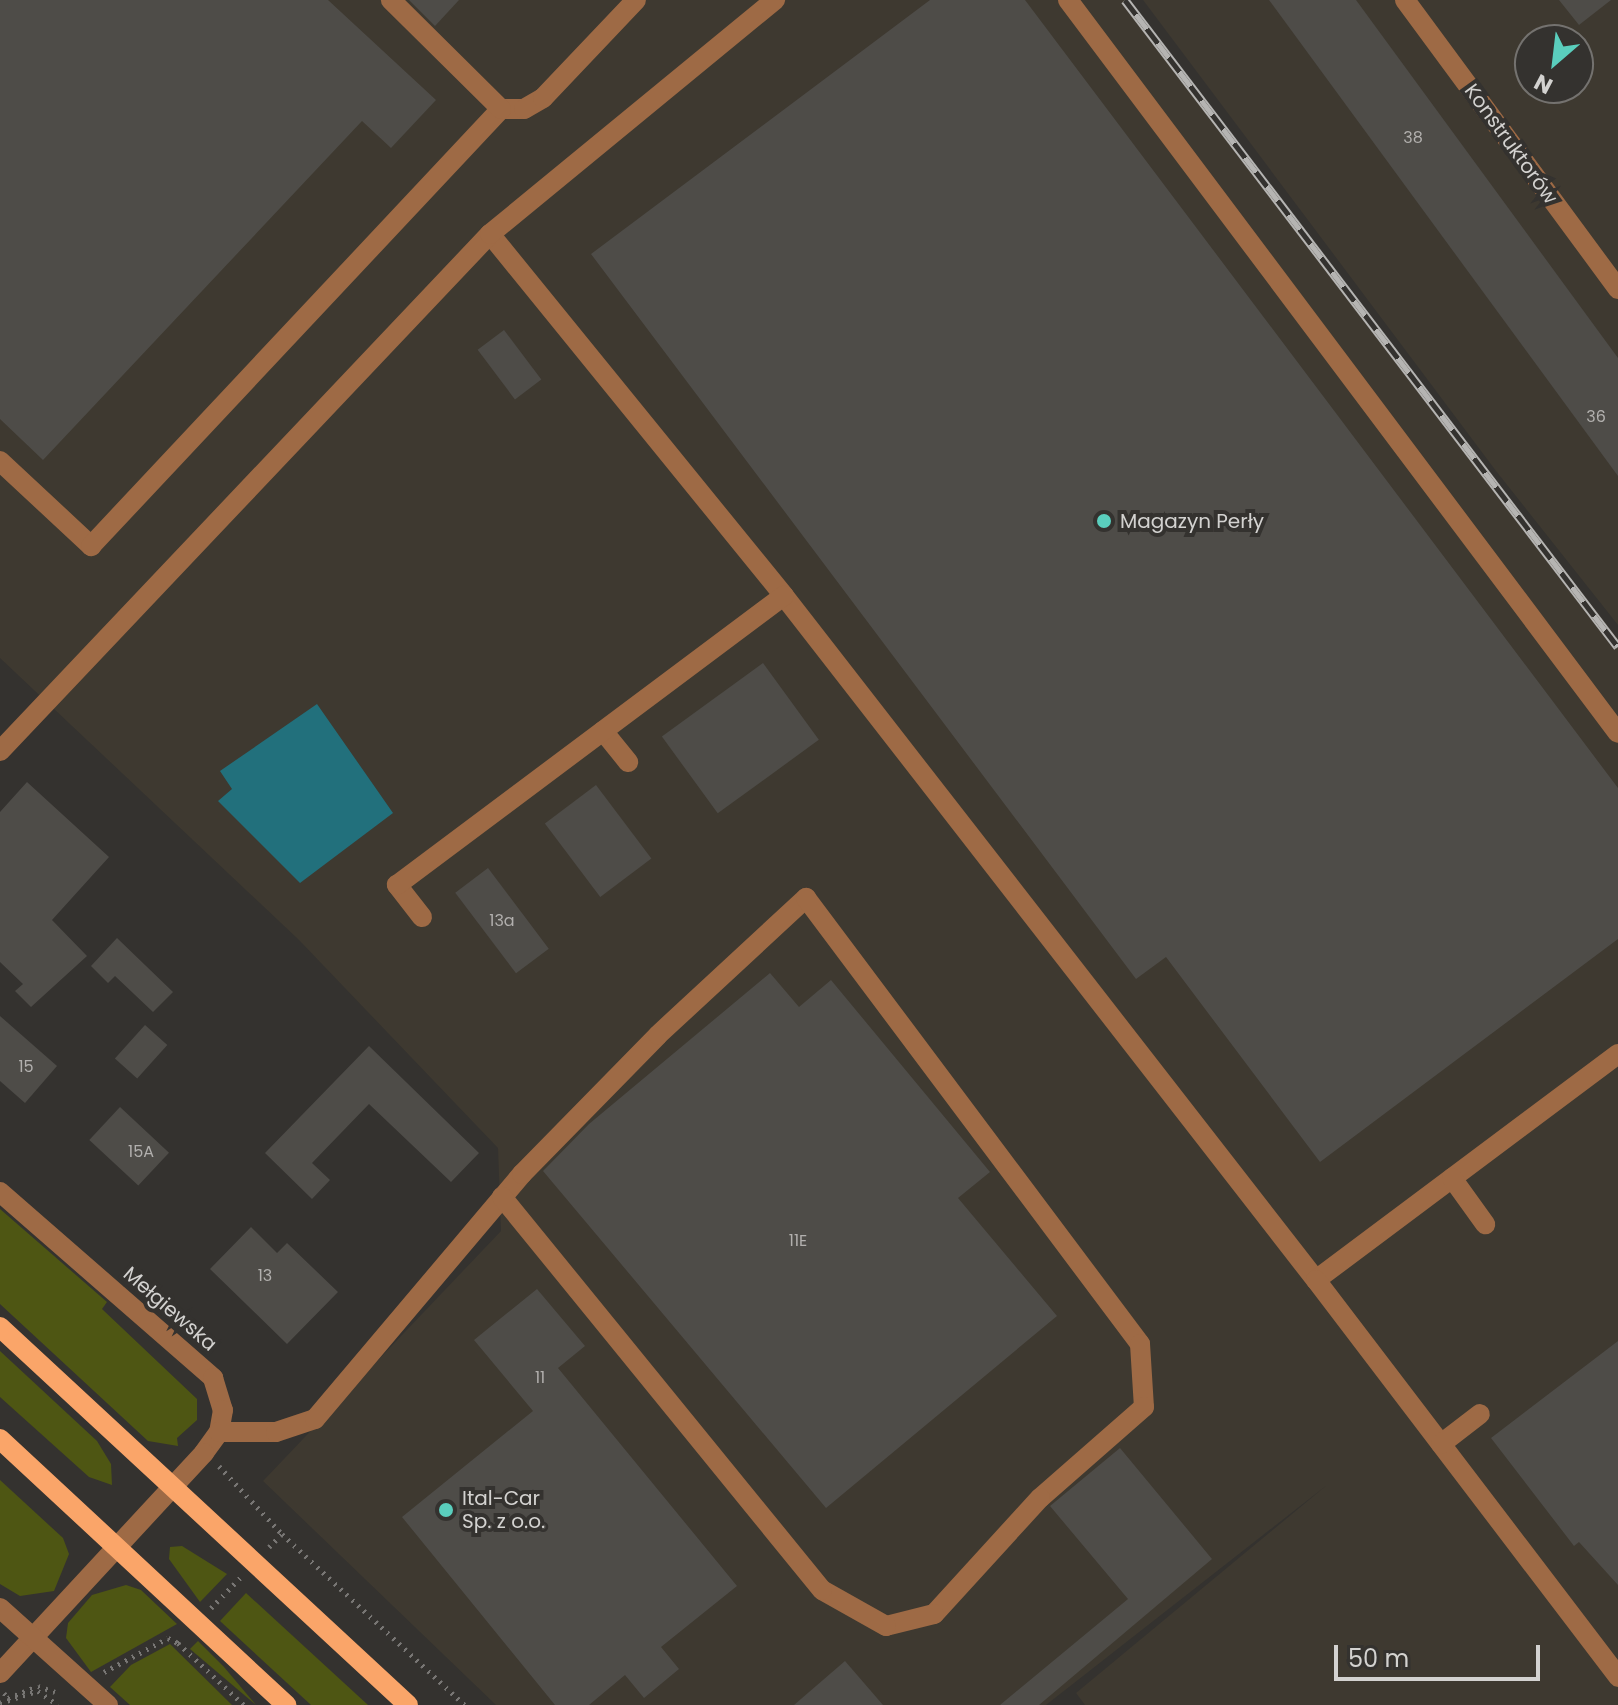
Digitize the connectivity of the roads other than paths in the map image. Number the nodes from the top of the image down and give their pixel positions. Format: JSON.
{"nodes":[{"id":1,"x":391,"y":0,"type":"edge"},
{"id":2,"x":636,"y":0,"type":"edge"},
{"id":3,"x":775,"y":0,"type":"edge"},
{"id":4,"x":1068,"y":0,"type":"edge"},
{"id":5,"x":1405,"y":0,"type":"edge"},
{"id":6,"x":501,"y":109,"type":"junction"},
{"id":7,"x":490,"y":234,"type":"junction"},
{"id":8,"x":1618,"y":289,"type":"edge"},
{"id":9,"x":0,"y":461,"type":"edge"},
{"id":10,"x":784,"y":596,"type":"junction"},
{"id":11,"x":603,"y":731,"type":"junction"},
{"id":12,"x":1618,"y":733,"type":"edge"},
{"id":13,"x":0,"y":751,"type":"edge"},
{"id":14,"x":628,"y":762,"type":"dead end"},
{"id":15,"x":422,"y":917,"type":"dead end"},
{"id":16,"x":1614,"y":1064,"type":"edge"},
{"id":17,"x":1452,"y":1178,"type":"junction"},
{"id":18,"x":0,"y":1192,"type":"edge"},
{"id":19,"x":502,"y":1197,"type":"junction"},
{"id":20,"x":1485,"y":1224,"type":"dead end"},
{"id":21,"x":1316,"y":1280,"type":"junction"},
{"id":22,"x":0,"y":1327,"type":"edge"},
{"id":23,"x":1480,"y":1414,"type":"dead end"},
{"id":24,"x":219,"y":1432,"type":"junction"},
{"id":25,"x":0,"y":1439,"type":"edge"},
{"id":26,"x":1441,"y":1444,"type":"junction"},
{"id":27,"x":172,"y":1485,"type":"junction"},
{"id":28,"x":117,"y":1546,"type":"junction"},
{"id":29,"x":0,"y":1608,"type":"edge"},
{"id":30,"x":32,"y":1638,"type":"junction"},
{"id":31,"x":0,"y":1673,"type":"edge"},
{"id":32,"x":1618,"y":1677,"type":"edge"},
{"id":33,"x":108,"y":1705,"type":"edge"},
{"id":34,"x":286,"y":1705,"type":"edge"},
{"id":35,"x":408,"y":1705,"type":"edge"}],
"edges":[{"from":1,"to":6,"type":"street"},
{"from":2,"to":6,"type":"street"},
{"from":3,"to":7,"type":"street"},
{"from":4,"to":12,"type":"street"},
{"from":5,"to":8,"type":"street","name":"Konstruktorów"},
{"from":6,"to":9,"type":"street"},
{"from":7,"to":10,"type":"street"},
{"from":7,"to":13,"type":"street"},
{"from":10,"to":11,"type":"street"},
{"from":10,"to":21,"type":"street"},
{"from":11,"to":14,"type":"street"},
{"from":11,"to":15,"type":"street"},
{"from":16,"to":17,"type":"street"},
{"from":17,"to":20,"type":"street"},
{"from":17,"to":21,"type":"street"},
{"from":18,"to":24,"type":"street","name":"Mełgiewska"},
{"from":19,"to":19,"type":"street"},
{"from":19,"to":24,"type":"street"},
{"from":21,"to":26,"type":"street"},
{"from":22,"to":27,"type":"main road"},
{"from":23,"to":26,"type":"street"},
{"from":24,"to":27,"type":"street"},
{"from":25,"to":28,"type":"main road"},
{"from":26,"to":32,"type":"street"},
{"from":27,"to":28,"type":"street"},
{"from":27,"to":35,"type":"main road"},
{"from":28,"to":30,"type":"street"},
{"from":28,"to":34,"type":"main road"},
{"from":29,"to":30,"type":"street"},
{"from":30,"to":31,"type":"street"},
{"from":30,"to":33,"type":"street"}]}
